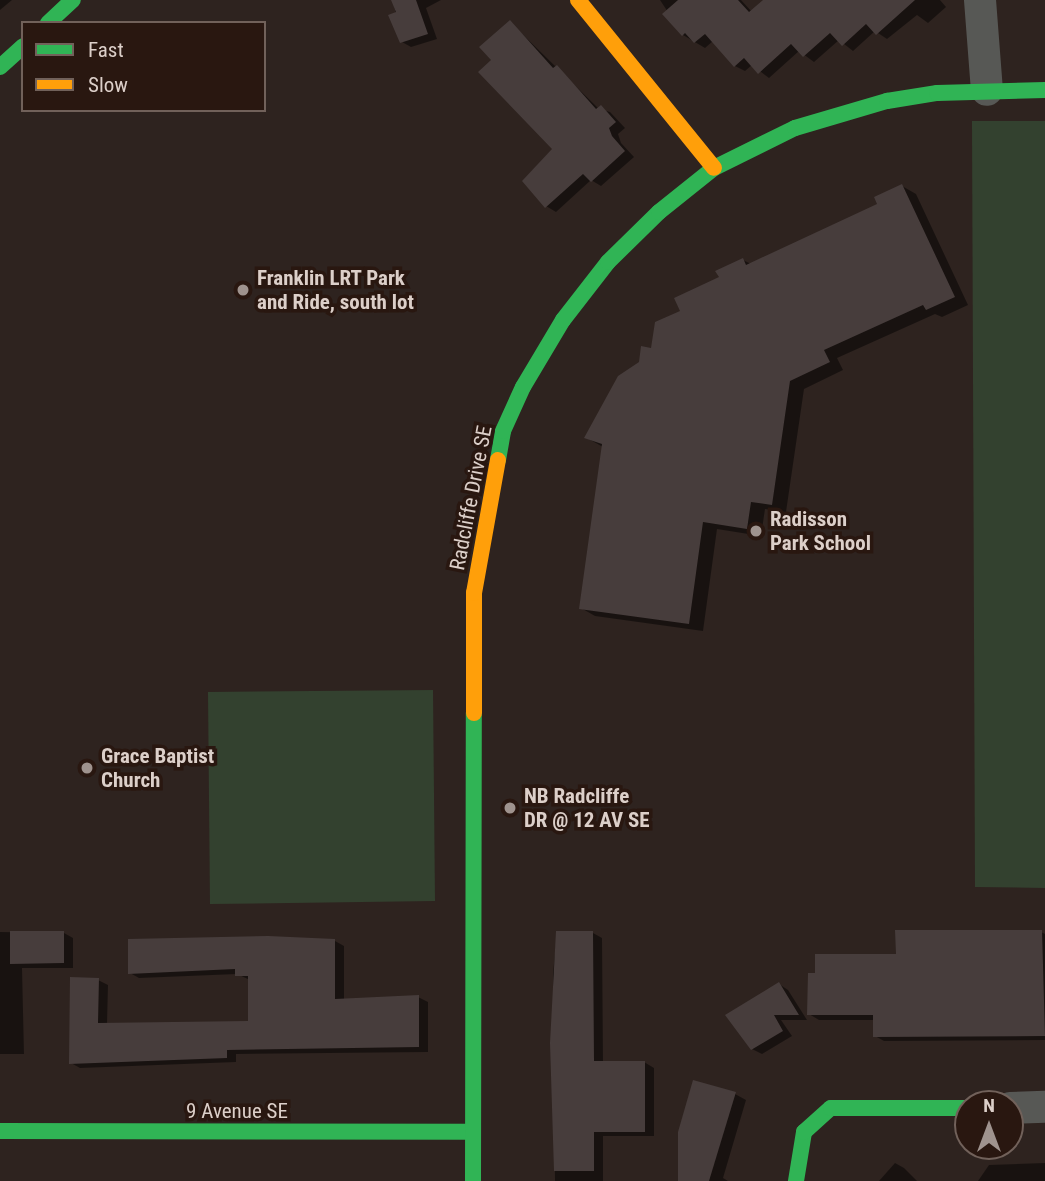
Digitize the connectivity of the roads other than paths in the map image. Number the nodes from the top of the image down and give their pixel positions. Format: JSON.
{"nodes":[{"id":1,"x":73,"y":0,"type":"edge"},
{"id":2,"x":578,"y":0,"type":"edge"},
{"id":3,"x":980,"y":0,"type":"edge"},
{"id":4,"x":50,"y":21,"type":"edge"},
{"id":5,"x":21,"y":48,"type":"edge"},
{"id":6,"x":0,"y":66,"type":"edge"},
{"id":7,"x":987,"y":90,"type":"junction"},
{"id":8,"x":1045,"y":90,"type":"edge"},
{"id":9,"x":714,"y":168,"type":"junction"},
{"id":10,"x":1045,"y":1107,"type":"edge"},
{"id":11,"x":954,"y":1108,"type":"edge"},
{"id":12,"x":1024,"y":1108,"type":"edge"},
{"id":13,"x":0,"y":1131,"type":"edge"},
{"id":14,"x":473,"y":1132,"type":"junction"},
{"id":15,"x":473,"y":1181,"type":"edge"},
{"id":16,"x":796,"y":1181,"type":"edge"}],
"edges":[{"from":1,"to":4,"type":"street"},
{"from":2,"to":9,"type":"street"},
{"from":3,"to":7,"type":"street"},
{"from":5,"to":6,"type":"street"},
{"from":7,"to":8,"type":"street","name":"Radcliffe Drive SE"},
{"from":7,"to":9,"type":"street","name":"Radcliffe Drive SE"},
{"from":9,"to":14,"type":"street","name":"Radcliffe Drive SE"},
{"from":10,"to":12,"type":"street"},
{"from":11,"to":16,"type":"street"},
{"from":13,"to":14,"type":"street","name":"9 Avenue SE"},
{"from":14,"to":15,"type":"street","name":"Radcliffe Drive SE"}]}
